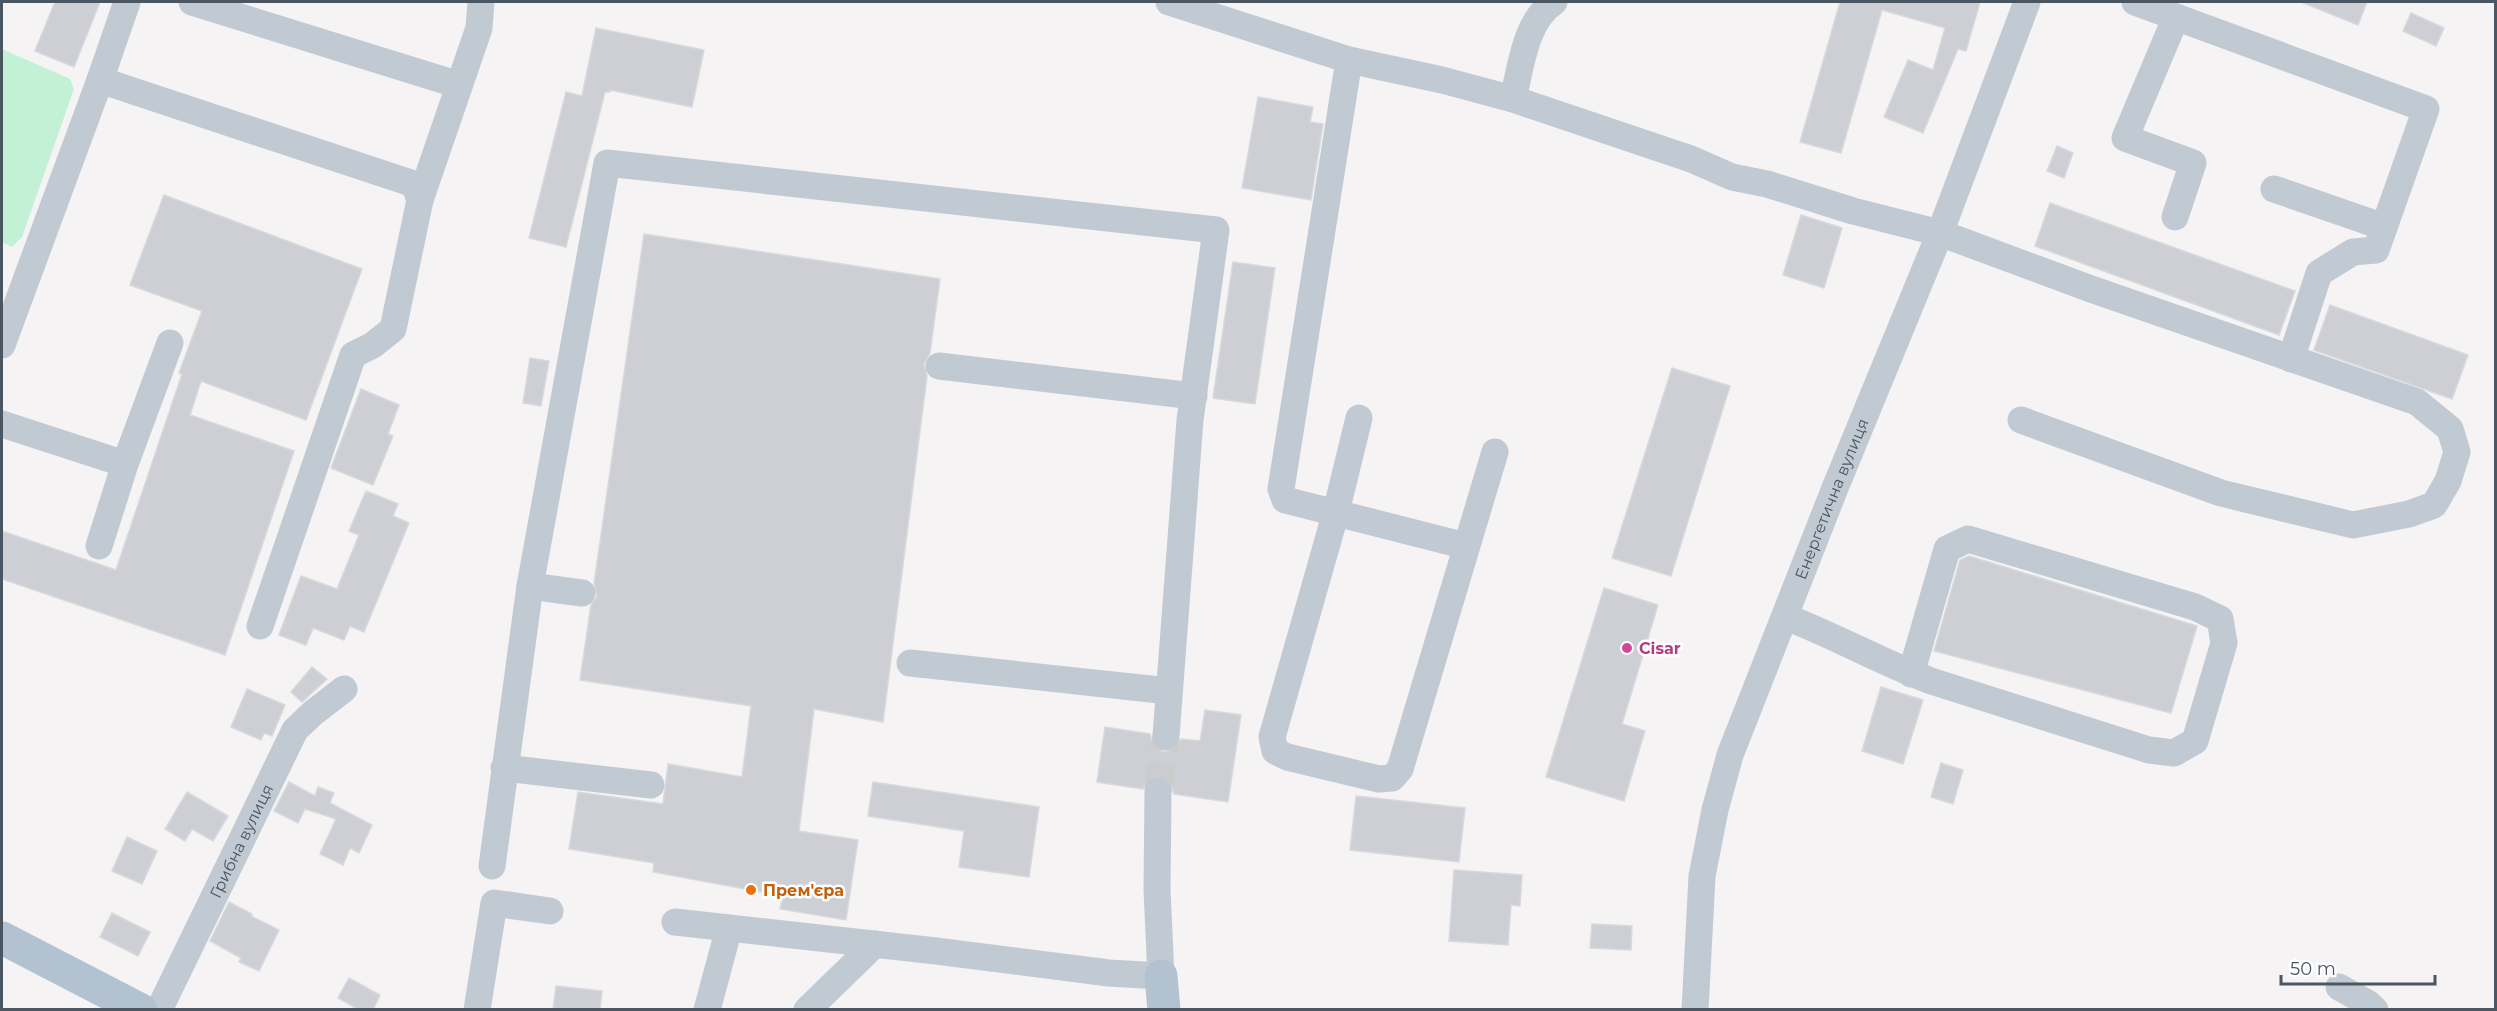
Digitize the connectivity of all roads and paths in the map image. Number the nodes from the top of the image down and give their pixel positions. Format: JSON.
{"nodes":[{"id":1,"x":127,"y":2,"type":"edge"},
{"id":2,"x":192,"y":2,"type":"edge"},
{"id":3,"x":481,"y":2,"type":"edge"},
{"id":4,"x":1169,"y":2,"type":"edge"},
{"id":5,"x":1554,"y":2,"type":"edge"},
{"id":6,"x":2027,"y":2,"type":"edge"},
{"id":7,"x":2135,"y":2,"type":"edge"},
{"id":8,"x":2176,"y":17,"type":"junction"},
{"id":9,"x":1349,"y":60,"type":"junction"},
{"id":10,"x":100,"y":80,"type":"junction"},
{"id":11,"x":459,"y":85,"type":"junction"},
{"id":12,"x":1513,"y":99,"type":"junction"},
{"id":13,"x":2274,"y":189,"type":"dead end"},
{"id":14,"x":420,"y":200,"type":"junction"},
{"id":15,"x":2175,"y":217,"type":"dead end"},
{"id":16,"x":2384,"y":227,"type":"junction"},
{"id":17,"x":1940,"y":233,"type":"junction"},
{"id":18,"x":170,"y":343,"type":"dead end"},
{"id":19,"x":2,"y":345,"type":"edge"},
{"id":20,"x":2291,"y":358,"type":"junction"},
{"id":21,"x":939,"y":366,"type":"dead end"},
{"id":22,"x":1194,"y":396,"type":"junction"},
{"id":23,"x":1359,"y":417,"type":"dead end"},
{"id":24,"x":2021,"y":420,"type":"dead end"},
{"id":25,"x":2,"y":424,"type":"edge"},
{"id":26,"x":1495,"y":452,"type":"dead end"},
{"id":27,"x":125,"y":464,"type":"junction"},
{"id":28,"x":1336,"y":512,"type":"junction"},
{"id":29,"x":99,"y":546,"type":"dead end"},
{"id":30,"x":1466,"y":546,"type":"junction"},
{"id":31,"x":530,"y":585,"type":"junction"},
{"id":32,"x":582,"y":593,"type":"dead end"},
{"id":33,"x":1785,"y":617,"type":"junction"},
{"id":34,"x":260,"y":626,"type":"dead end"},
{"id":35,"x":910,"y":663,"type":"dead end"},
{"id":36,"x":1911,"y":674,"type":"junction"},
{"id":37,"x":344,"y":689,"type":"dead end"},
{"id":38,"x":1169,"y":692,"type":"junction"},
{"id":39,"x":1166,"y":736,"type":"tunnel mouth"},
{"id":40,"x":504,"y":768,"type":"junction"},
{"id":41,"x":651,"y":785,"type":"dead end"},
{"id":42,"x":1158,"y":791,"type":"tunnel mouth"},
{"id":43,"x":492,"y":866,"type":"dead end"},
{"id":44,"x":550,"y":910,"type":"dead end"},
{"id":45,"x":675,"y":922,"type":"dead end"},
{"id":46,"x":729,"y":928,"type":"junction"},
{"id":47,"x":2,"y":938,"type":"edge"},
{"id":48,"x":875,"y":944,"type":"junction"},
{"id":49,"x":1161,"y":976,"type":"junction"},
{"id":50,"x":2338,"y":987,"type":"dead end"},
{"id":51,"x":141,"y":1010,"type":"edge"},
{"id":52,"x":159,"y":1010,"type":"edge"},
{"id":53,"x":477,"y":1010,"type":"edge"},
{"id":54,"x":707,"y":1010,"type":"edge"},
{"id":55,"x":807,"y":1010,"type":"edge"},
{"id":56,"x":1164,"y":1010,"type":"edge"},
{"id":57,"x":1695,"y":1010,"type":"edge"},
{"id":58,"x":2375,"y":1010,"type":"edge"}],
"edges":[{"from":1,"to":10,"type":"street"},
{"from":2,"to":11,"type":"street"},
{"from":3,"to":11,"type":"street"},
{"from":4,"to":9,"type":"street"},
{"from":5,"to":12,"type":"street"},
{"from":6,"to":17,"type":"street","name":"Енергетична вулиця"},
{"from":7,"to":8,"type":"street"},
{"from":8,"to":15,"type":"street"},
{"from":8,"to":16,"type":"street"},
{"from":9,"to":12,"type":"street"},
{"from":9,"to":28,"type":"street"},
{"from":10,"to":14,"type":"street"},
{"from":10,"to":19,"type":"street"},
{"from":11,"to":14,"type":"street"},
{"from":12,"to":17,"type":"street"},
{"from":13,"to":16,"type":"street"},
{"from":14,"to":34,"type":"street"},
{"from":16,"to":20,"type":"street"},
{"from":17,"to":20,"type":"street"},
{"from":17,"to":33,"type":"street","name":"Енергетична вулиця"},
{"from":18,"to":27,"type":"street"},
{"from":20,"to":24,"type":"street"},
{"from":21,"to":22,"type":"street"},
{"from":22,"to":31,"type":"street"},
{"from":22,"to":38,"type":"street"},
{"from":23,"to":28,"type":"street"},
{"from":25,"to":27,"type":"street"},
{"from":26,"to":30,"type":"street"},
{"from":27,"to":29,"type":"street"},
{"from":28,"to":30,"type":"street"},
{"from":28,"to":30,"type":"street"},
{"from":31,"to":32,"type":"street"},
{"from":31,"to":40,"type":"street"},
{"from":33,"to":36,"type":"street"},
{"from":33,"to":57,"type":"street","name":"Енергетична вулиця"},
{"from":35,"to":38,"type":"street"},
{"from":36,"to":36,"type":"street"},
{"from":37,"to":52,"type":"street","name":"Грибна вулиця"},
{"from":38,"to":39,"type":"street"},
{"from":40,"to":41,"type":"street"},
{"from":40,"to":43,"type":"street"},
{"from":42,"to":49,"type":"street"},
{"from":44,"to":53,"type":"street"},
{"from":45,"to":46,"type":"street"},
{"from":46,"to":48,"type":"street"},
{"from":46,"to":54,"type":"street"},
{"from":47,"to":51,"type":"main road"},
{"from":48,"to":49,"type":"street"},
{"from":48,"to":55,"type":"street"},
{"from":49,"to":56,"type":"main road"},
{"from":50,"to":58,"type":"street"}]}
